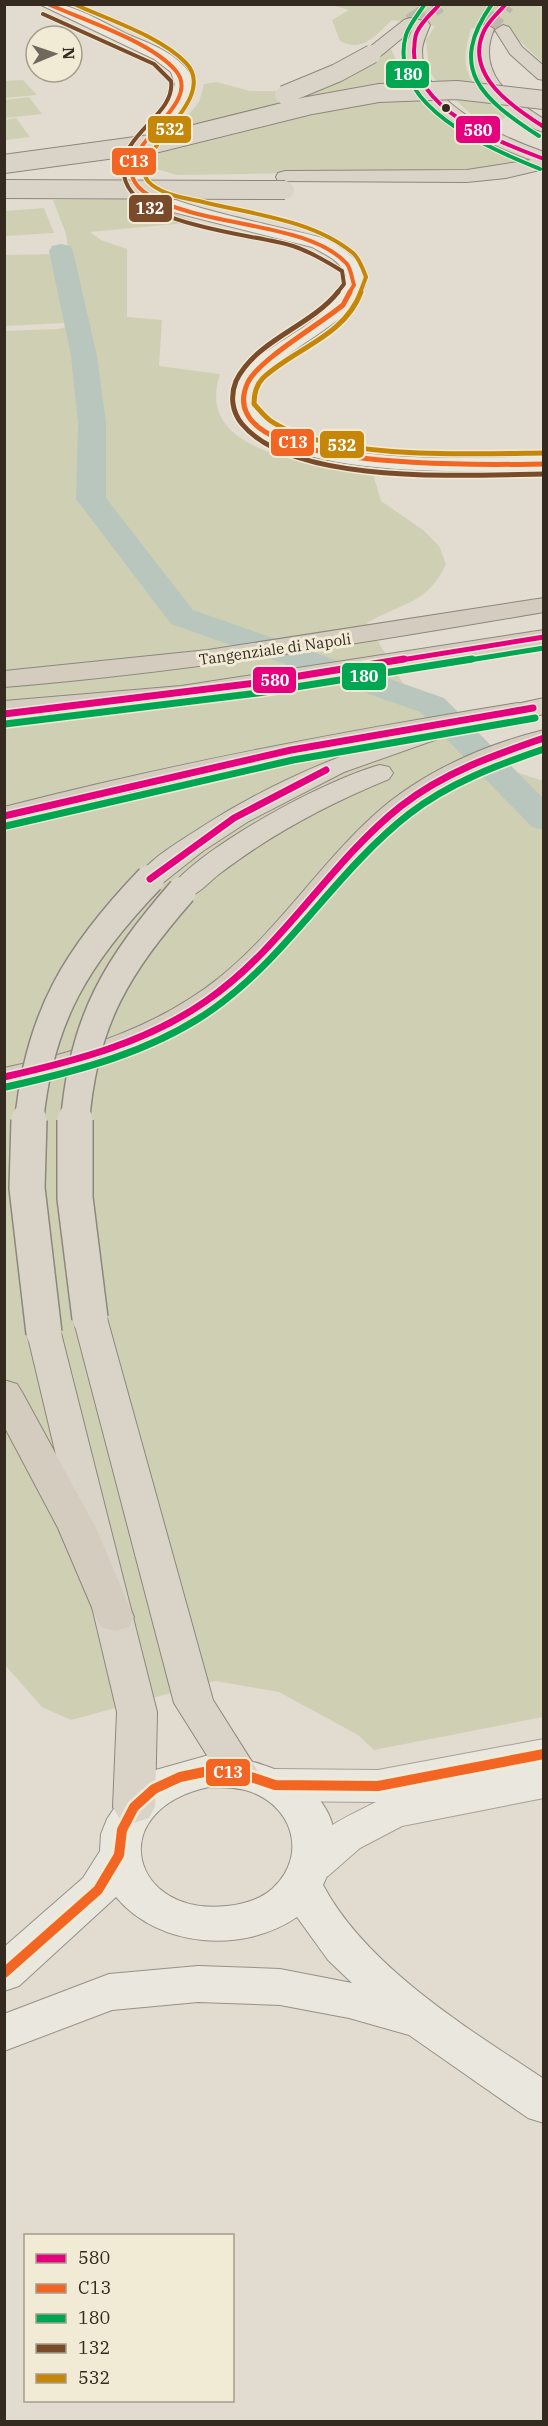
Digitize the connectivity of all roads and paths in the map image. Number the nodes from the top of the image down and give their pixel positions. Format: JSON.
{"nodes":[{"id":1,"x":47,"y":4,"type":"edge"},
{"id":2,"x":543,"y":75,"type":"edge"},
{"id":3,"x":543,"y":100,"type":"edge"},
{"id":4,"x":543,"y":127,"type":"edge"},
{"id":5,"x":4,"y":155,"type":"edge"},
{"id":6,"x":540,"y":159,"type":"edge"},
{"id":7,"x":4,"y":164,"type":"edge"},
{"id":8,"x":4,"y":180,"type":"edge"},
{"id":9,"x":285,"y":184,"type":"junction"},
{"id":10,"x":523,"y":188,"type":"dead end"},
{"id":11,"x":4,"y":189,"type":"edge"},
{"id":12,"x":543,"y":464,"type":"edge"},
{"id":13,"x":543,"y":605,"type":"edge"},
{"id":14,"x":543,"y":637,"type":"edge"},
{"id":15,"x":159,"y":665,"type":"junction"},
{"id":16,"x":4,"y":668,"type":"edge"},
{"id":17,"x":4,"y":679,"type":"edge"},
{"id":18,"x":109,"y":701,"type":"junction"},
{"id":19,"x":531,"y":708,"type":"edge"},
{"id":20,"x":4,"y":709,"type":"edge"},
{"id":21,"x":4,"y":714,"type":"edge"},
{"id":22,"x":543,"y":727,"type":"edge"},
{"id":23,"x":543,"y":738,"type":"edge"},
{"id":24,"x":4,"y":816,"type":"edge"},
{"id":25,"x":4,"y":1077,"type":"edge"},
{"id":26,"x":4,"y":1392,"type":"edge"},
{"id":27,"x":115,"y":1617,"type":"junction"},
{"id":28,"x":543,"y":1754,"type":"edge"},
{"id":29,"x":257,"y":1779,"type":"junction"},
{"id":30,"x":543,"y":1782,"type":"edge"},
{"id":31,"x":134,"y":1807,"type":"junction"},
{"id":32,"x":119,"y":1855,"type":"junction"},
{"id":33,"x":308,"y":1875,"type":"junction"},
{"id":34,"x":4,"y":1973,"type":"edge"},
{"id":35,"x":423,"y":2021,"type":"junction"},
{"id":36,"x":4,"y":2033,"type":"edge"},
{"id":37,"x":543,"y":2104,"type":"edge"}],
"edges":[{"from":1,"to":12,"type":"main road"},
{"from":2,"to":4,"type":"highway"},
{"from":3,"to":7,"type":"highway","bridge":true},
{"from":5,"to":6,"type":"highway","bridge":true},
{"from":6,"to":9,"type":"highway"},
{"from":8,"to":9,"type":"highway"},
{"from":9,"to":10,"type":"highway"},
{"from":9,"to":11,"type":"highway","bridge":true},
{"from":13,"to":15,"type":"highway","name":"Tangenziale di Napoli"},
{"from":14,"to":18,"type":"highway","name":"Tangenziale di Napoli"},
{"from":15,"to":16,"type":"highway"},
{"from":15,"to":17,"type":"highway","name":"Tangenziale di Napoli"},
{"from":18,"to":20,"type":"highway","name":"Tangenziale di Napoli"},
{"from":18,"to":21,"type":"highway"},
{"from":19,"to":24,"type":"highway"},
{"from":19,"to":27,"type":"highway","bridge":true},
{"from":22,"to":29,"type":"highway","bridge":true},
{"from":23,"to":25,"type":"highway","bridge":true},
{"from":26,"to":27,"type":"highway"},
{"from":27,"to":31,"type":"highway"},
{"from":28,"to":29,"type":"main road"},
{"from":29,"to":31,"type":"main road"},
{"from":29,"to":33,"type":"main road"},
{"from":30,"to":33,"type":"main road"},
{"from":31,"to":32,"type":"main road"},
{"from":32,"to":33,"type":"main road"},
{"from":32,"to":34,"type":"main road"},
{"from":33,"to":35,"type":"main road"},
{"from":35,"to":36,"type":"main road"},
{"from":35,"to":37,"type":"main road"}]}
